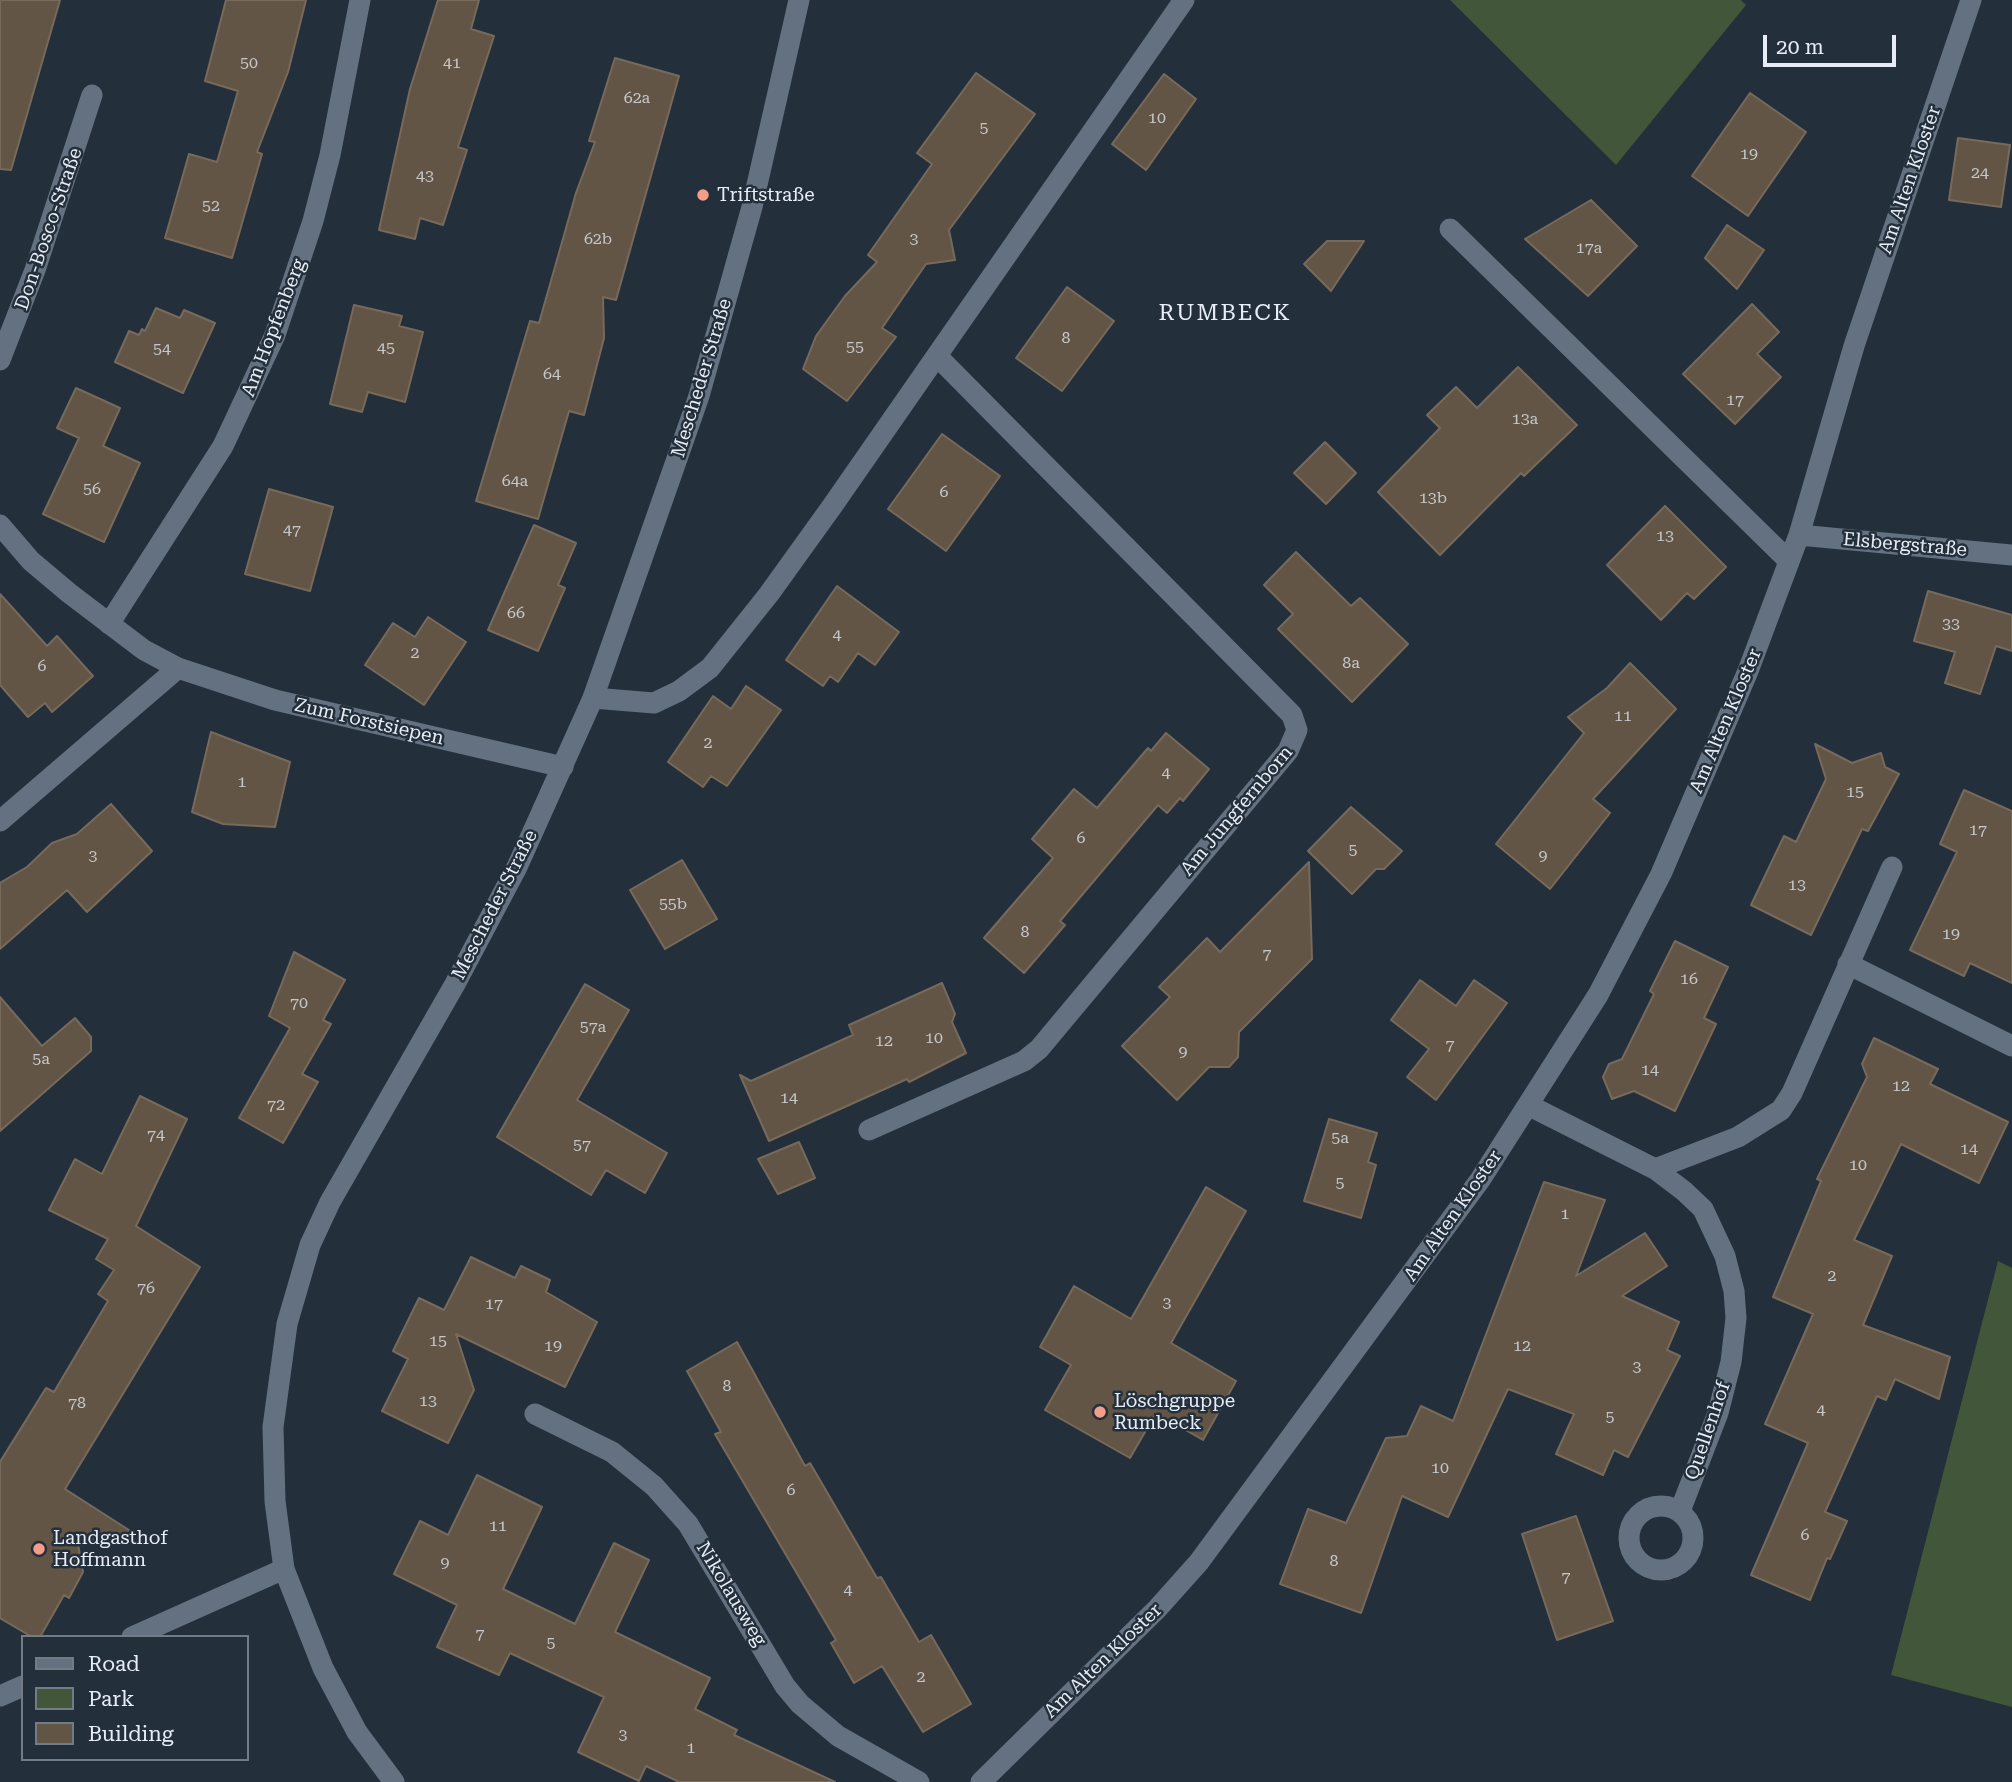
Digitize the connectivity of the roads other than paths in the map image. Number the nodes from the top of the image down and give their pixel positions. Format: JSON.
{"nodes":[{"id":1,"x":360,"y":0,"type":"edge"},
{"id":2,"x":799,"y":0,"type":"edge"},
{"id":3,"x":1184,"y":0,"type":"edge"},
{"id":4,"x":1971,"y":0,"type":"edge"},
{"id":5,"x":92,"y":95,"type":"dead end"},
{"id":6,"x":1450,"y":229,"type":"dead end"},
{"id":7,"x":937,"y":356,"type":"junction"},
{"id":8,"x":0,"y":360,"type":"edge"},
{"id":9,"x":0,"y":525,"type":"edge"},
{"id":10,"x":1799,"y":535,"type":"junction"},
{"id":11,"x":2012,"y":555,"type":"edge"},
{"id":12,"x":1789,"y":561,"type":"junction"},
{"id":13,"x":109,"y":624,"type":"junction"},
{"id":14,"x":178,"y":668,"type":"junction"},
{"id":15,"x":593,"y":698,"type":"junction"},
{"id":16,"x":563,"y":767,"type":"junction"},
{"id":17,"x":0,"y":821,"type":"edge"},
{"id":18,"x":1892,"y":867,"type":"dead end"},
{"id":19,"x":1848,"y":964,"type":"junction"},
{"id":20,"x":2012,"y":1046,"type":"edge"},
{"id":21,"x":1530,"y":1106,"type":"junction"},
{"id":22,"x":869,"y":1130,"type":"dead end"},
{"id":23,"x":1654,"y":1169,"type":"junction"},
{"id":24,"x":535,"y":1414,"type":"dead end"},
{"id":25,"x":1680,"y":1511,"type":"dead end"},
{"id":26,"x":284,"y":1569,"type":"junction"},
{"id":27,"x":136,"y":1635,"type":"edge"},
{"id":28,"x":21,"y":1687,"type":"edge"},
{"id":29,"x":0,"y":1696,"type":"edge"},
{"id":30,"x":394,"y":1782,"type":"edge"},
{"id":31,"x":919,"y":1782,"type":"edge"},
{"id":32,"x":981,"y":1782,"type":"edge"}],
"edges":[{"from":1,"to":13,"type":"street","name":"Am Hopfenberg"},
{"from":2,"to":15,"type":"street","name":"Mescheder Straße"},
{"from":3,"to":7,"type":"street"},
{"from":4,"to":10,"type":"street","name":"Am Alten Kloster"},
{"from":5,"to":8,"type":"street","name":"Don-Bosco-Straße"},
{"from":6,"to":12,"type":"street"},
{"from":7,"to":15,"type":"street"},
{"from":7,"to":22,"type":"street","name":"Am Jungfernborn"},
{"from":9,"to":13,"type":"street","name":"Zum Forstsiepen"},
{"from":10,"to":11,"type":"street","name":"Elsbergstraße"},
{"from":10,"to":12,"type":"street","name":"Am Alten Kloster"},
{"from":12,"to":21,"type":"street","name":"Am Alten Kloster"},
{"from":13,"to":14,"type":"street","name":"Zum Forstsiepen"},
{"from":14,"to":16,"type":"street","name":"Zum Forstsiepen"},
{"from":14,"to":17,"type":"street"},
{"from":15,"to":16,"type":"street","name":"Mescheder Straße"},
{"from":16,"to":26,"type":"street","name":"Mescheder Straße"},
{"from":18,"to":19,"type":"street"},
{"from":19,"to":20,"type":"street"},
{"from":19,"to":23,"type":"street"},
{"from":21,"to":23,"type":"street","name":"Quellenhof"},
{"from":21,"to":32,"type":"street","name":"Am Alten Kloster"},
{"from":23,"to":25,"type":"street","name":"Quellenhof"},
{"from":24,"to":31,"type":"street","name":"Nikolausweg"},
{"from":26,"to":27,"type":"street"},
{"from":26,"to":30,"type":"street","name":"Mescheder Straße"},
{"from":28,"to":29,"type":"street"}]}
